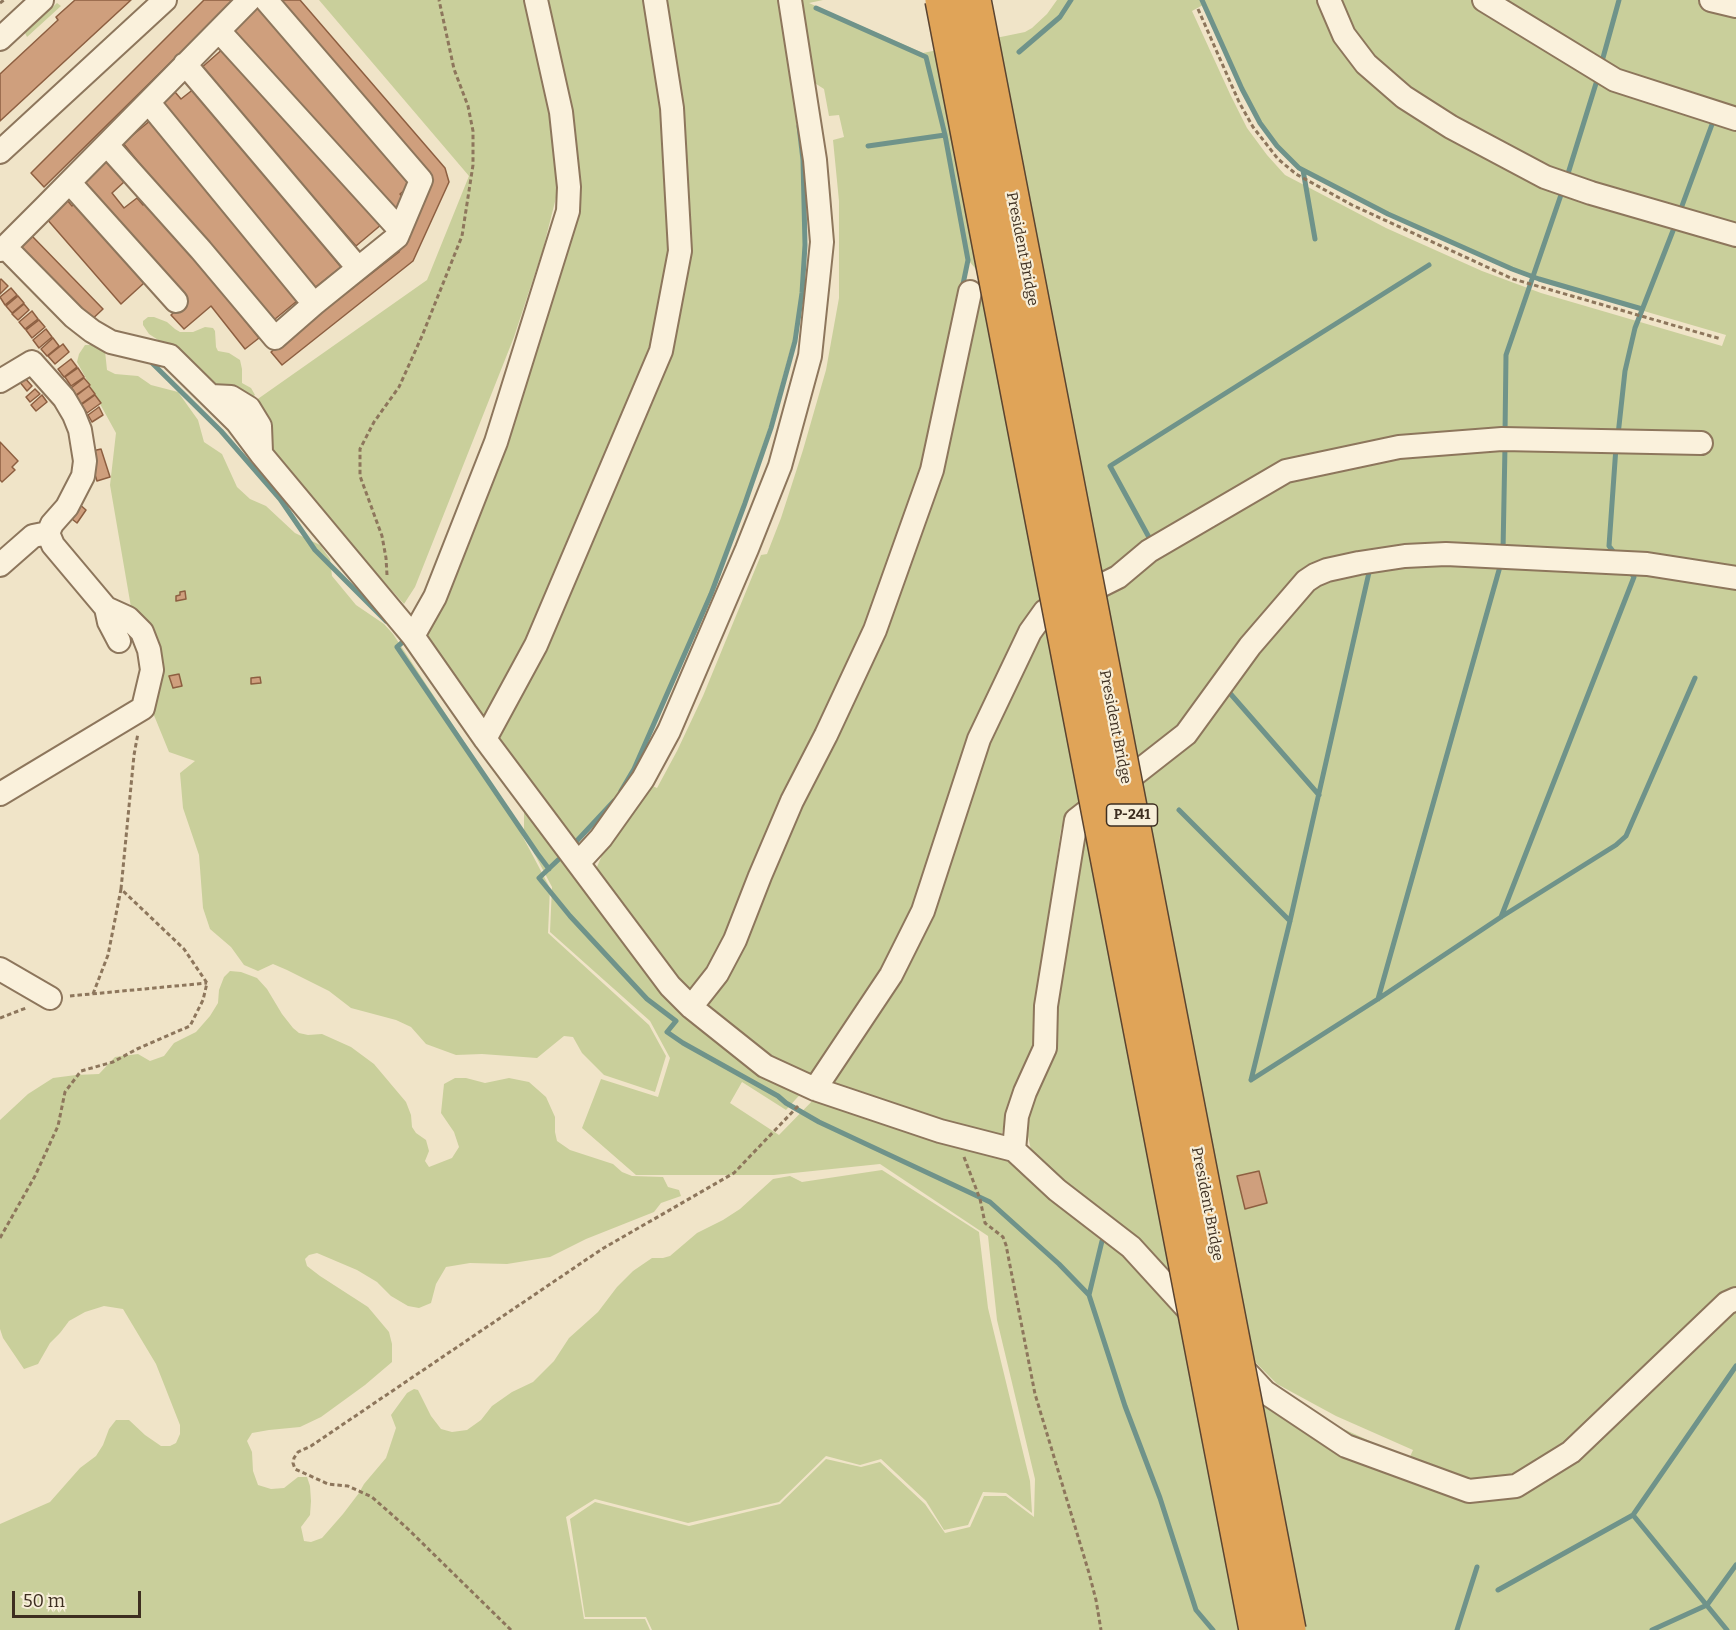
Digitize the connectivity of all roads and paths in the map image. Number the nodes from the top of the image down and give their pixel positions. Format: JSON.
{"nodes":[{"id":1,"x":4,"y":0,"type":"edge"},
{"id":2,"x":42,"y":0,"type":"edge"},
{"id":3,"x":165,"y":0,"type":"edge"},
{"id":4,"x":249,"y":0,"type":"edge"},
{"id":5,"x":266,"y":0,"type":"edge"},
{"id":6,"x":439,"y":0,"type":"edge"},
{"id":7,"x":536,"y":0,"type":"edge"},
{"id":8,"x":656,"y":0,"type":"edge"},
{"id":9,"x":790,"y":0,"type":"edge"},
{"id":10,"x":942,"y":0,"type":"edge"},
{"id":11,"x":974,"y":0,"type":"edge"},
{"id":12,"x":1329,"y":0,"type":"edge"},
{"id":13,"x":1485,"y":0,"type":"edge"},
{"id":14,"x":1712,"y":0,"type":"edge"},
{"id":15,"x":0,"y":3,"type":"edge"},
{"id":16,"x":1736,"y":6,"type":"edge"},
{"id":17,"x":1198,"y":9,"type":"dead end"},
{"id":18,"x":219,"y":31,"type":"junction"},
{"id":19,"x":0,"y":39,"type":"edge"},
{"id":20,"x":185,"y":64,"type":"junction"},
{"id":21,"x":149,"y":103,"type":"junction"},
{"id":22,"x":1723,"y":115,"type":"edge"},
{"id":23,"x":107,"y":145,"type":"junction"},
{"id":24,"x":0,"y":152,"type":"edge"},
{"id":25,"x":70,"y":183,"type":"junction"},
{"id":26,"x":400,"y":230,"type":"junction"},
{"id":27,"x":1736,"y":235,"type":"edge"},
{"id":28,"x":3,"y":249,"type":"edge"},
{"id":29,"x":358,"y":268,"type":"junction"},
{"id":30,"x":970,"y":292,"type":"dead end"},
{"id":31,"x":176,"y":301,"type":"dead end"},
{"id":32,"x":314,"y":304,"type":"junction"},
{"id":33,"x":1722,"y":339,"type":"dead end"},
{"id":34,"x":0,"y":381,"type":"edge"},
{"id":35,"x":1701,"y":443,"type":"dead end"},
{"id":36,"x":48,"y":533,"type":"junction"},
{"id":37,"x":0,"y":565,"type":"edge"},
{"id":38,"x":1736,"y":578,"type":"edge"},
{"id":39,"x":388,"y":606,"type":"junction"},
{"id":40,"x":106,"y":608,"type":"junction"},
{"id":41,"x":413,"y":636,"type":"junction"},
{"id":42,"x":119,"y":641,"type":"dead end"},
{"id":43,"x":143,"y":708,"type":"junction"},
{"id":44,"x":485,"y":739,"type":"junction"},
{"id":45,"x":0,"y":794,"type":"edge"},
{"id":46,"x":578,"y":863,"type":"junction"},
{"id":47,"x":121,"y":889,"type":"junction"},
{"id":48,"x":0,"y":969,"type":"edge"},
{"id":49,"x":207,"y":983,"type":"junction"},
{"id":50,"x":93,"y":994,"type":"junction"},
{"id":51,"x":50,"y":998,"type":"junction"},
{"id":52,"x":691,"y":1007,"type":"junction"},
{"id":53,"x":0,"y":1018,"type":"edge"},
{"id":54,"x":815,"y":1089,"type":"junction"},
{"id":55,"x":952,"y":1134,"type":"junction"},
{"id":56,"x":1014,"y":1150,"type":"junction"},
{"id":57,"x":0,"y":1238,"type":"edge"},
{"id":58,"x":1736,"y":1299,"type":"edge"},
{"id":59,"x":511,"y":1630,"type":"edge"},
{"id":60,"x":1101,"y":1630,"type":"edge"},
{"id":61,"x":1256,"y":1630,"type":"edge"},
{"id":62,"x":1289,"y":1630,"type":"edge"}],
"edges":[{"from":1,"to":15,"type":"path"},
{"from":2,"to":19,"type":"lane"},
{"from":3,"to":24,"type":"lane"},
{"from":4,"to":18,"type":"lane"},
{"from":5,"to":26,"type":"lane"},
{"from":6,"to":39,"type":"path"},
{"from":7,"to":41,"type":"lane"},
{"from":8,"to":44,"type":"lane"},
{"from":9,"to":46,"type":"lane"},
{"from":10,"to":61,"type":"highway","number":"Р-241","bridge":true},
{"from":11,"to":62,"type":"highway","name":"President Bridge","number":"Р-241","bridge":true},
{"from":12,"to":27,"type":"lane"},
{"from":13,"to":22,"type":"lane"},
{"from":14,"to":16,"type":"lane"},
{"from":17,"to":33,"type":"path"},
{"from":18,"to":20,"type":"lane"},
{"from":18,"to":26,"type":"lane"},
{"from":20,"to":21,"type":"lane"},
{"from":20,"to":29,"type":"lane"},
{"from":21,"to":23,"type":"lane"},
{"from":21,"to":32,"type":"lane"},
{"from":23,"to":25,"type":"lane"},
{"from":23,"to":32,"type":"lane"},
{"from":25,"to":28,"type":"lane"},
{"from":25,"to":31,"type":"lane"},
{"from":26,"to":29,"type":"lane"},
{"from":28,"to":39,"type":"lane"},
{"from":29,"to":32,"type":"lane"},
{"from":30,"to":52,"type":"lane"},
{"from":34,"to":36,"type":"lane"},
{"from":35,"to":54,"type":"lane"},
{"from":36,"to":37,"type":"lane"},
{"from":36,"to":40,"type":"lane"},
{"from":38,"to":56,"type":"lane"},
{"from":39,"to":41,"type":"lane"},
{"from":40,"to":42,"type":"lane"},
{"from":40,"to":43,"type":"lane"},
{"from":41,"to":44,"type":"lane"},
{"from":43,"to":45,"type":"lane"},
{"from":43,"to":47,"type":"path"},
{"from":44,"to":46,"type":"lane"},
{"from":46,"to":52,"type":"lane"},
{"from":47,"to":49,"type":"path"},
{"from":47,"to":50,"type":"path"},
{"from":48,"to":51,"type":"lane"},
{"from":49,"to":50,"type":"path"},
{"from":49,"to":57,"type":"path"},
{"from":50,"to":51,"type":"path"},
{"from":51,"to":53,"type":"path"},
{"from":52,"to":54,"type":"lane"},
{"from":54,"to":55,"type":"lane"},
{"from":54,"to":59,"type":"path"},
{"from":55,"to":56,"type":"lane"},
{"from":55,"to":60,"type":"path"},
{"from":56,"to":58,"type":"lane"}]}
